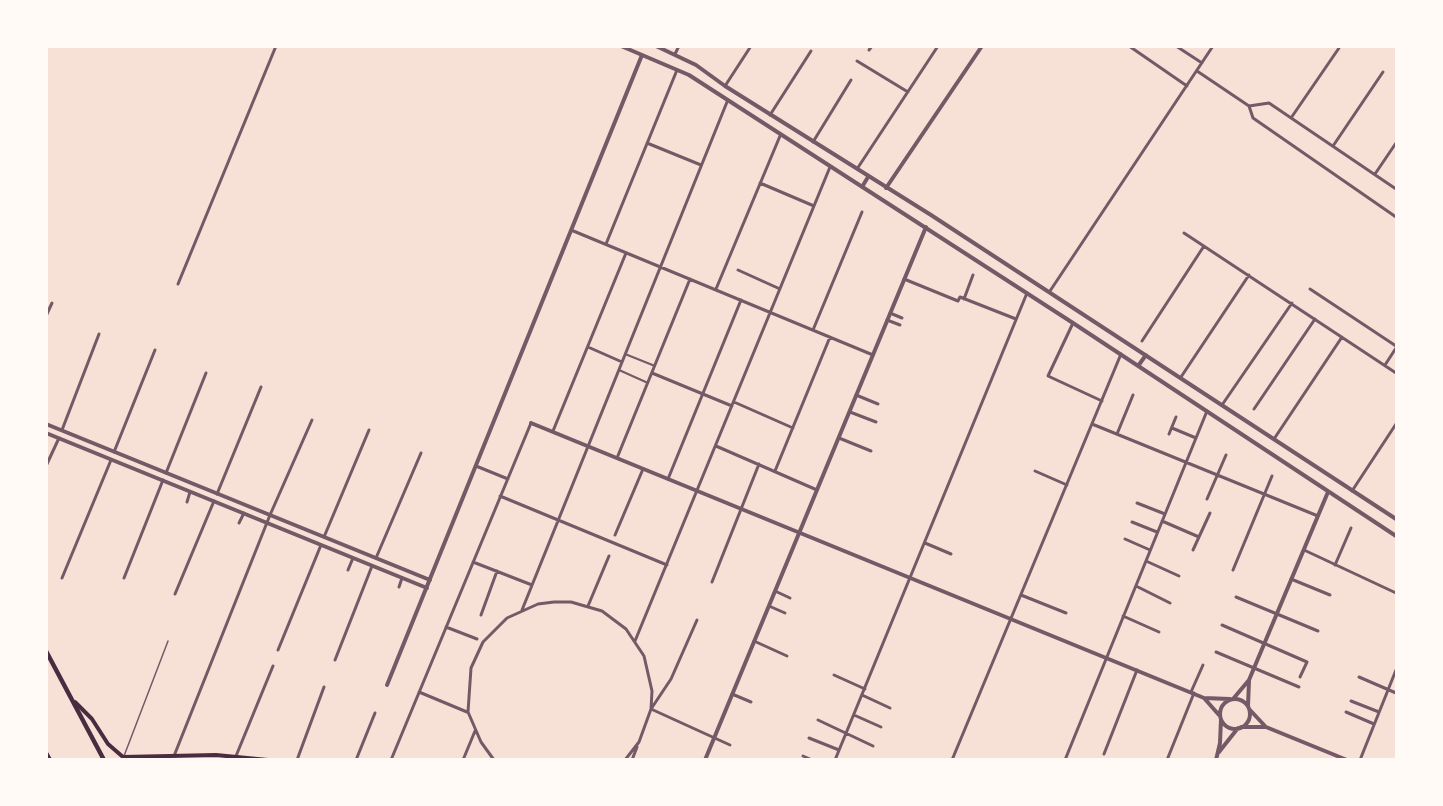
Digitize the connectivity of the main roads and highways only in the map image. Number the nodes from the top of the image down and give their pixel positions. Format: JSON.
{"nodes":[{"id":1,"x":46,"y":651,"type":"edge"},
{"id":2,"x":75,"y":702,"type":"junction"},
{"id":3,"x":46,"y":753,"type":"edge"},
{"id":4,"x":50,"y":759,"type":"edge"},
{"id":5,"x":104,"y":759,"type":"edge"},
{"id":6,"x":145,"y":759,"type":"edge"},
{"id":7,"x":268,"y":759,"type":"edge"}],
"edges":[{"from":1,"to":2,"type":"main road"},
{"from":2,"to":5,"type":"main road"},
{"from":2,"to":6,"type":"main road"},
{"from":3,"to":4,"type":"main road"},
{"from":6,"to":7,"type":"main road"}]}
